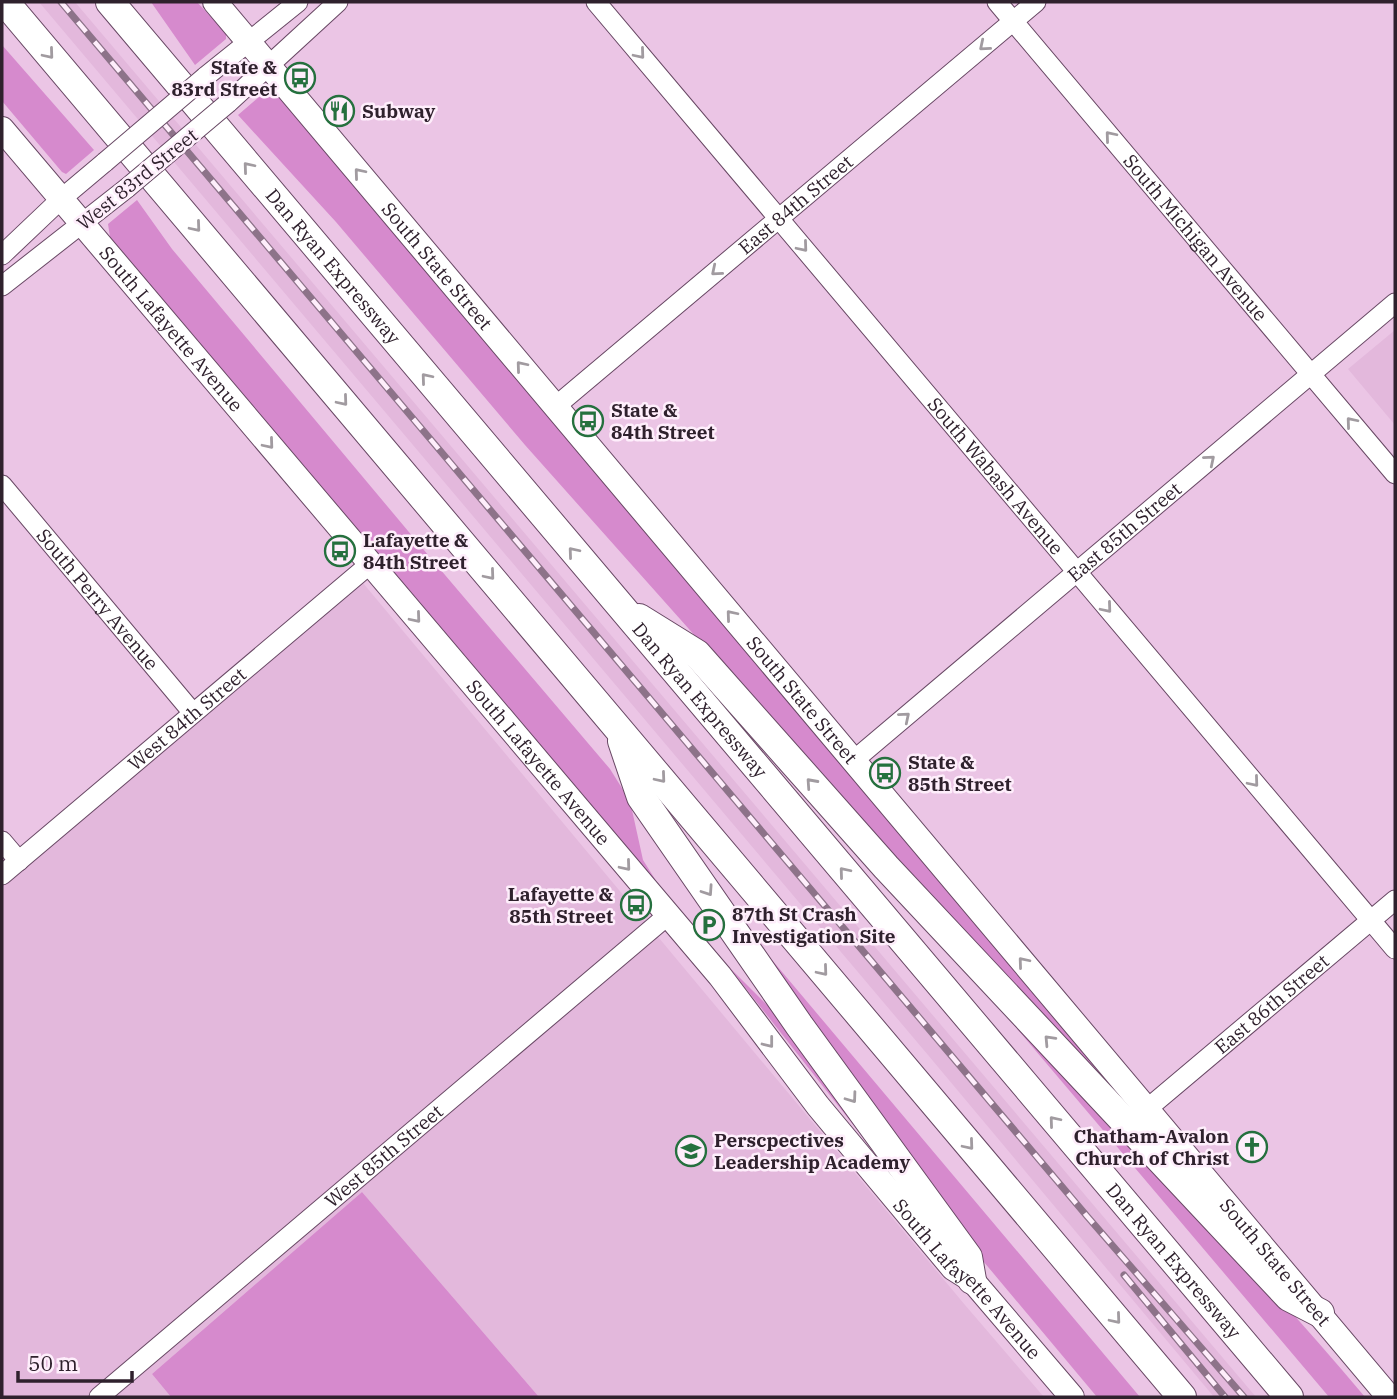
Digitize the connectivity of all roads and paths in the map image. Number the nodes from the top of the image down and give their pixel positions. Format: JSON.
{"nodes":[{"id":1,"x":5,"y":2,"type":"edge"},
{"id":2,"x":110,"y":2,"type":"edge"},
{"id":3,"x":215,"y":2,"type":"edge"},
{"id":4,"x":298,"y":2,"type":"edge"},
{"id":5,"x":338,"y":2,"type":"edge"},
{"id":6,"x":596,"y":2,"type":"edge"},
{"id":7,"x":997,"y":2,"type":"edge"},
{"id":8,"x":1036,"y":2,"type":"edge"},
{"id":9,"x":1013,"y":21,"type":"junction"},
{"id":10,"x":248,"y":41,"type":"junction"},
{"id":11,"x":269,"y":67,"type":"junction"},
{"id":12,"x":2,"y":129,"type":"edge"},
{"id":13,"x":61,"y":199,"type":"junction"},
{"id":14,"x":779,"y":218,"type":"junction"},
{"id":15,"x":82,"y":224,"type":"junction"},
{"id":16,"x":2,"y":255,"type":"edge"},
{"id":17,"x":2,"y":286,"type":"edge"},
{"id":18,"x":1395,"y":303,"type":"edge"},
{"id":19,"x":1311,"y":374,"type":"junction"},
{"id":20,"x":556,"y":406,"type":"junction"},
{"id":21,"x":1395,"y":474,"type":"edge"},
{"id":22,"x":2,"y":485,"type":"edge"},
{"id":23,"x":370,"y":564,"type":"junction"},
{"id":24,"x":1077,"y":572,"type":"junction"},
{"id":25,"x":617,"y":604,"type":"junction"},
{"id":26,"x":193,"y":713,"type":"junction"},
{"id":27,"x":617,"y":726,"type":"junction"},
{"id":28,"x":853,"y":761,"type":"junction"},
{"id":29,"x":2,"y":841,"type":"edge"},
{"id":30,"x":19,"y":861,"type":"junction"},
{"id":31,"x":2,"y":875,"type":"edge"},
{"id":32,"x":1395,"y":900,"type":"edge"},
{"id":33,"x":667,"y":916,"type":"junction"},
{"id":34,"x":1371,"y":920,"type":"junction"},
{"id":35,"x":1395,"y":949,"type":"edge"},
{"id":36,"x":1147,"y":1109,"type":"junction"},
{"id":37,"x":972,"y":1280,"type":"junction"},
{"id":38,"x":1320,"y":1313,"type":"junction"},
{"id":39,"x":99,"y":1397,"type":"edge"},
{"id":40,"x":1072,"y":1397,"type":"edge"},
{"id":41,"x":1182,"y":1397,"type":"edge"},
{"id":42,"x":1289,"y":1397,"type":"edge"},
{"id":43,"x":1389,"y":1397,"type":"edge"}],
"edges":[{"from":1,"to":27,"type":"highway","one_way":true},
{"from":25,"to":2,"type":"highway","name":"Dan Ryan Expressway","one_way":true},
{"from":3,"to":10,"type":"main road","name":"South State Street"},
{"from":4,"to":10,"type":"street","name":"West 83rd Street"},
{"from":5,"to":11,"type":"street","name":"West 83rd Street"},
{"from":6,"to":14,"type":"street","name":"South Wabash Avenue","one_way":true},
{"from":7,"to":9,"type":"street","name":"South Michigan Avenue"},
{"from":8,"to":9,"type":"street","name":"East 84th Street"},
{"from":9,"to":14,"type":"street","name":"East 84th Street","one_way":true},
{"from":19,"to":9,"type":"street","name":"South Michigan Avenue","one_way":true},
{"from":10,"to":11,"type":"main road","name":"South State Street"},
{"from":10,"to":13,"type":"street","name":"West 83rd Street","bridge":true},
{"from":11,"to":15,"type":"street","name":"West 83rd Street","bridge":true},
{"from":20,"to":11,"type":"main road","name":"South State Street","one_way":true},
{"from":12,"to":13,"type":"main road","name":"South Lafayette Avenue"},
{"from":13,"to":15,"type":"main road","name":"South Lafayette Avenue"},
{"from":13,"to":16,"type":"street","name":"West 83rd Street"},
{"from":14,"to":20,"type":"street","name":"East 84th Street","one_way":true},
{"from":14,"to":24,"type":"street","name":"South Wabash Avenue","one_way":true},
{"from":15,"to":17,"type":"street","name":"West 83rd Street"},
{"from":15,"to":23,"type":"main road","name":"South Lafayette Avenue","one_way":true},
{"from":18,"to":19,"type":"street","name":"East 85th Street"},
{"from":21,"to":19,"type":"street","name":"South Michigan Avenue","one_way":true},
{"from":24,"to":19,"type":"street","name":"East 85th Street","one_way":true},
{"from":28,"to":20,"type":"main road","name":"South State Street","one_way":true},
{"from":22,"to":26,"type":"street","name":"South Perry Avenue"},
{"from":23,"to":26,"type":"street","name":"West 84th Street"},
{"from":23,"to":33,"type":"main road","name":"South Lafayette Avenue","one_way":true},
{"from":28,"to":24,"type":"street","name":"East 85th Street","one_way":true},
{"from":24,"to":34,"type":"street","name":"South Wabash Avenue","one_way":true},
{"from":38,"to":25,"type":"highway","one_way":true},
{"from":42,"to":25,"type":"highway","name":"Dan Ryan Expressway","one_way":true},
{"from":26,"to":30,"type":"street","name":"West 84th Street"},
{"from":27,"to":37,"type":"highway","one_way":true},
{"from":27,"to":41,"type":"highway","one_way":true},
{"from":36,"to":28,"type":"main road","name":"South State Street","one_way":true},
{"from":29,"to":30,"type":"street"},
{"from":30,"to":31,"type":"street","name":"West 84th Street"},
{"from":32,"to":34,"type":"street","name":"East 86th Street"},
{"from":33,"to":37,"type":"main road","name":"South Lafayette Avenue","one_way":true},
{"from":33,"to":39,"type":"street","name":"West 85th Street"},
{"from":34,"to":35,"type":"street","name":"South Wabash Avenue"},
{"from":34,"to":36,"type":"street","name":"East 86th Street"},
{"from":36,"to":38,"type":"main road","name":"South State Street"},
{"from":37,"to":40,"type":"main road","name":"South Lafayette Avenue"},
{"from":38,"to":43,"type":"main road","name":"South State Street"}]}
